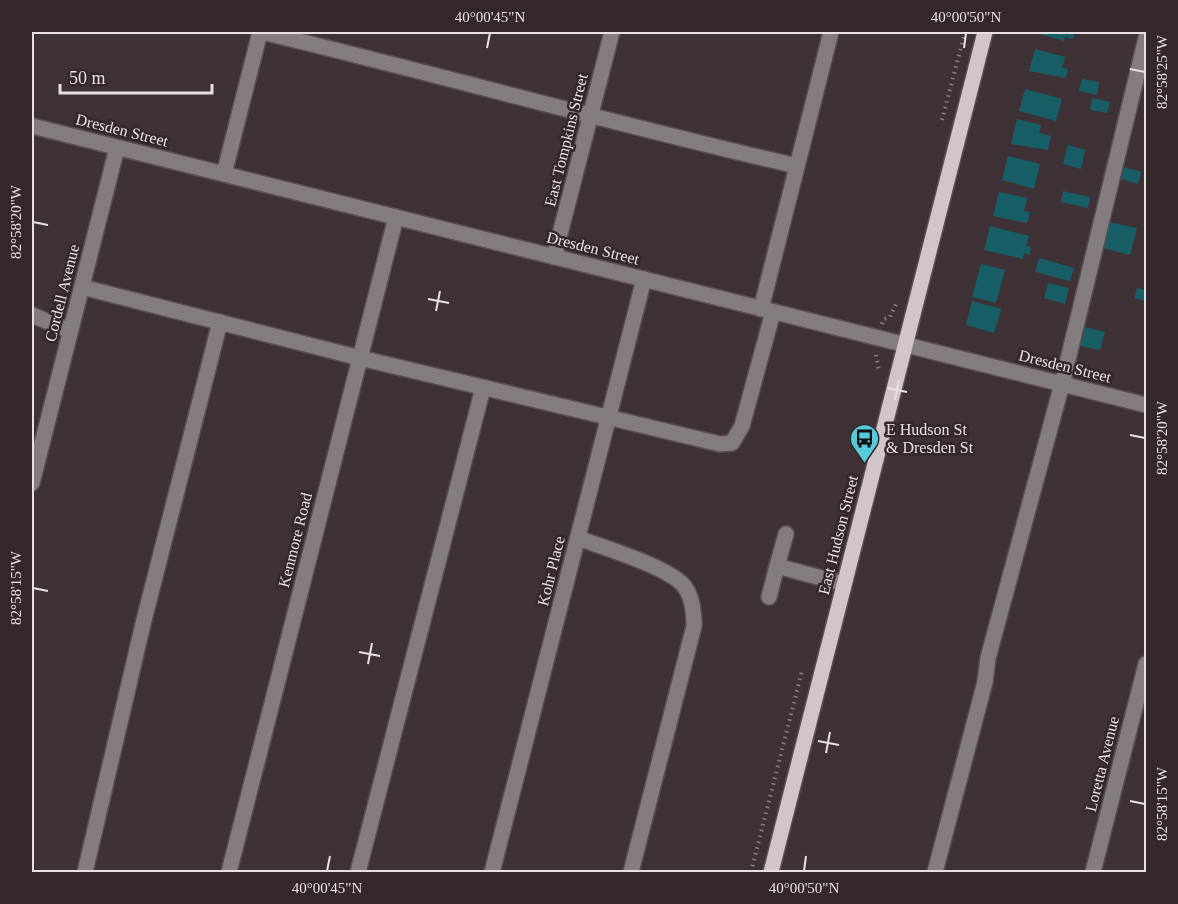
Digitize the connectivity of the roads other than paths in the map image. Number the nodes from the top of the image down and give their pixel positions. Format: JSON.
{"nodes":[{"id":1,"x":261,"y":32,"type":"edge"},
{"id":2,"x":612,"y":32,"type":"edge"},
{"id":3,"x":831,"y":32,"type":"edge"},
{"id":4,"x":985,"y":32,"type":"edge"},
{"id":5,"x":1146,"y":38,"type":"edge"},
{"id":6,"x":591,"y":117,"type":"junction"},
{"id":7,"x":32,"y":126,"type":"edge"},
{"id":8,"x":117,"y":148,"type":"junction"},
{"id":9,"x":797,"y":166,"type":"junction"},
{"id":10,"x":224,"y":174,"type":"junction"},
{"id":11,"x":396,"y":217,"type":"junction"},
{"id":12,"x":554,"y":257,"type":"junction"},
{"id":13,"x":644,"y":279,"type":"junction"},
{"id":14,"x":82,"y":287,"type":"junction"},
{"id":15,"x":767,"y":310,"type":"junction"},
{"id":16,"x":32,"y":315,"type":"edge"},
{"id":17,"x":220,"y":322,"type":"junction"},
{"id":18,"x":70,"y":331,"type":"junction"},
{"id":19,"x":905,"y":345,"type":"junction"},
{"id":20,"x":360,"y":358,"type":"junction"},
{"id":21,"x":1062,"y":384,"type":"junction"},
{"id":22,"x":483,"y":388,"type":"junction"},
{"id":23,"x":1146,"y":405,"type":"edge"},
{"id":24,"x":608,"y":419,"type":"junction"},
{"id":25,"x":32,"y":483,"type":"edge"},
{"id":26,"x":786,"y":534,"type":"dead end"},
{"id":27,"x":578,"y":538,"type":"junction"},
{"id":28,"x":777,"y":566,"type":"junction"},
{"id":29,"x":844,"y":584,"type":"junction"},
{"id":30,"x":769,"y":597,"type":"dead end"},
{"id":31,"x":1146,"y":664,"type":"edge"},
{"id":32,"x":85,"y":873,"type":"edge"},
{"id":33,"x":229,"y":873,"type":"edge"},
{"id":34,"x":358,"y":873,"type":"edge"},
{"id":35,"x":492,"y":873,"type":"edge"},
{"id":36,"x":631,"y":873,"type":"edge"},
{"id":37,"x":771,"y":873,"type":"edge"},
{"id":38,"x":935,"y":873,"type":"edge"},
{"id":39,"x":1093,"y":873,"type":"edge"}],
"edges":[{"from":1,"to":6,"type":"street"},
{"from":1,"to":10,"type":"street"},
{"from":2,"to":6,"type":"street","name":"East Tompkins Street"},
{"from":3,"to":9,"type":"street"},
{"from":4,"to":19,"type":"main road","name":"East Hudson Street"},
{"from":5,"to":21,"type":"street"},
{"from":6,"to":9,"type":"street"},
{"from":6,"to":12,"type":"street","name":"East Tompkins Street"},
{"from":7,"to":8,"type":"street","name":"Dresden Street"},
{"from":8,"to":10,"type":"street","name":"Dresden Street"},
{"from":8,"to":14,"type":"street","name":"Cordell Avenue"},
{"from":9,"to":15,"type":"street"},
{"from":10,"to":11,"type":"street","name":"Dresden Street"},
{"from":11,"to":12,"type":"street","name":"Dresden Street"},
{"from":11,"to":20,"type":"street","name":"Kenmore Road"},
{"from":12,"to":13,"type":"street","name":"Dresden Street"},
{"from":13,"to":15,"type":"street","name":"Dresden Street"},
{"from":13,"to":24,"type":"street","name":"Kohr Place"},
{"from":14,"to":17,"type":"street"},
{"from":14,"to":18,"type":"street","name":"Cordell Avenue"},
{"from":15,"to":19,"type":"street","name":"Dresden Street"},
{"from":15,"to":24,"type":"street"},
{"from":16,"to":18,"type":"street"},
{"from":17,"to":20,"type":"street"},
{"from":17,"to":32,"type":"street"},
{"from":18,"to":25,"type":"street","name":"Cordell Avenue"},
{"from":19,"to":21,"type":"street","name":"Dresden Street"},
{"from":19,"to":29,"type":"main road","name":"East Hudson Street"},
{"from":20,"to":22,"type":"street"},
{"from":20,"to":33,"type":"street","name":"Kenmore Road"},
{"from":21,"to":23,"type":"street","name":"Dresden Street"},
{"from":21,"to":38,"type":"street"},
{"from":22,"to":24,"type":"street"},
{"from":22,"to":34,"type":"street"},
{"from":24,"to":27,"type":"street","name":"Kohr Place"},
{"from":26,"to":28,"type":"street"},
{"from":27,"to":35,"type":"street","name":"Kohr Place"},
{"from":27,"to":36,"type":"street"},
{"from":28,"to":29,"type":"street"},
{"from":28,"to":30,"type":"street"},
{"from":29,"to":37,"type":"main road","name":"East Hudson Street"},
{"from":31,"to":39,"type":"street","name":"Loretta Avenue"}]}
